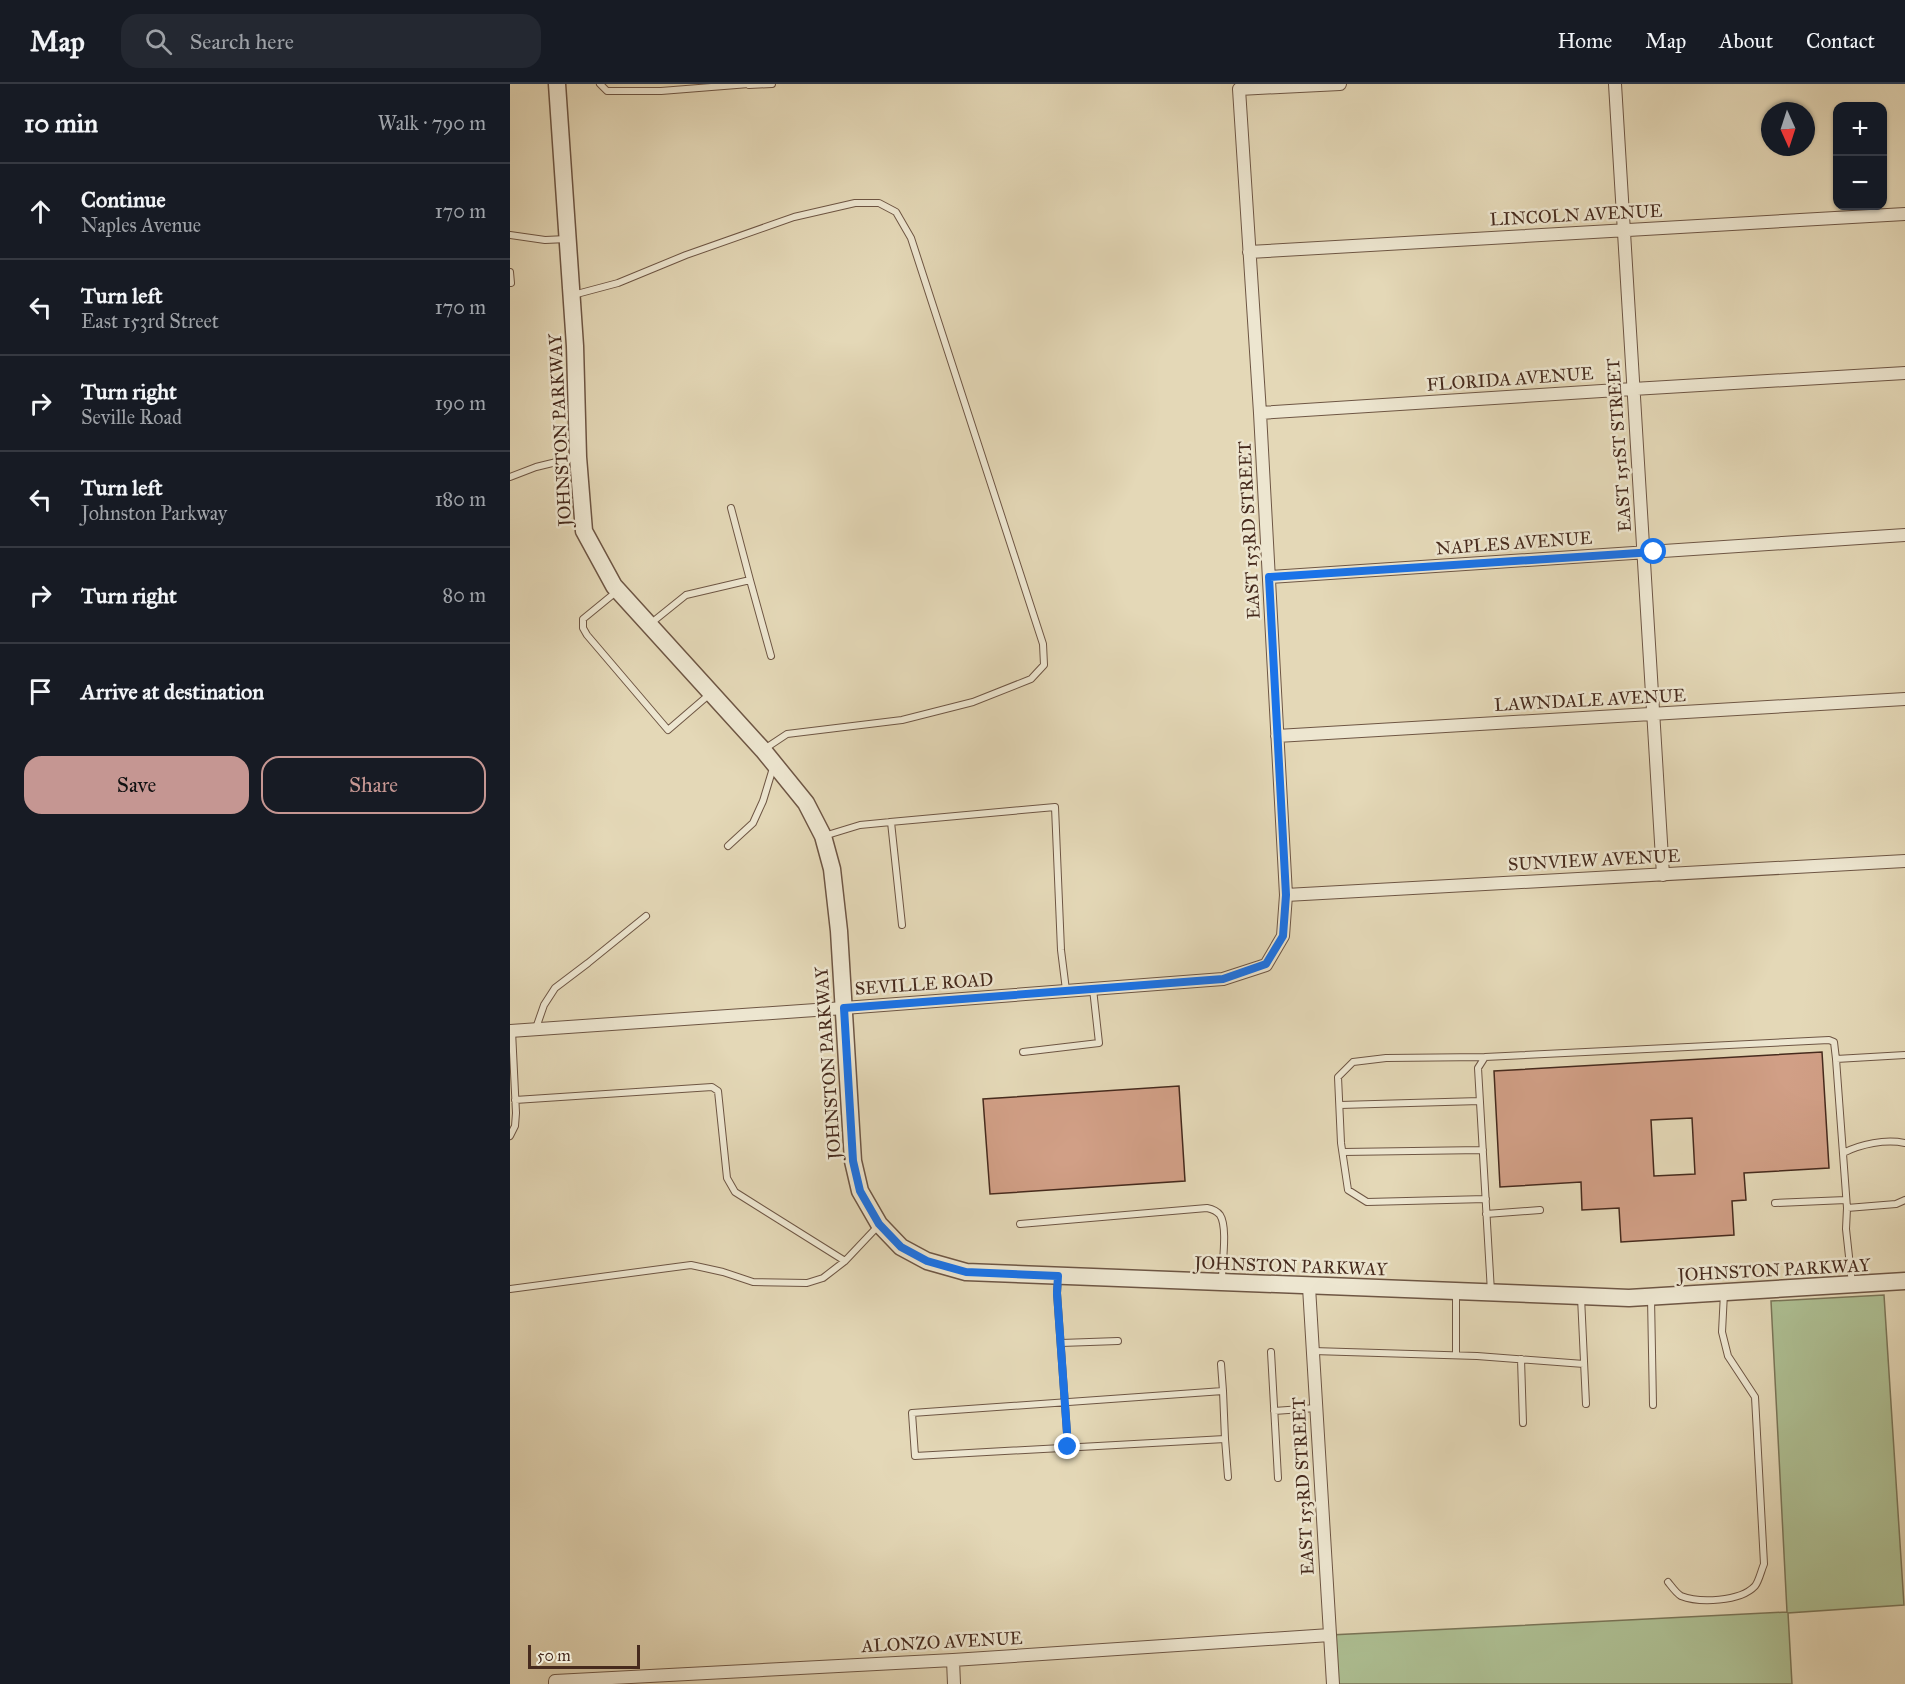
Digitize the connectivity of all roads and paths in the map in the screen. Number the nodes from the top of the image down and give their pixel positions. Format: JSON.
{"nodes":[{"id":1,"x":557,"y":84,"type":"edge"},
{"id":2,"x":600,"y":84,"type":"edge"},
{"id":3,"x":772,"y":84,"type":"edge"},
{"id":4,"x":1340,"y":84,"type":"edge"},
{"id":5,"x":1615,"y":84,"type":"edge"},
{"id":6,"x":749,"y":85,"type":"edge"},
{"id":7,"x":607,"y":88,"type":"edge"},
{"id":8,"x":1905,"y":214,"type":"edge"},
{"id":9,"x":1625,"y":231,"type":"junction"},
{"id":10,"x":510,"y":235,"type":"edge"},
{"id":11,"x":567,"y":239,"type":"junction"},
{"id":12,"x":1249,"y":252,"type":"junction"},
{"id":13,"x":510,"y":272,"type":"edge"},
{"id":14,"x":511,"y":283,"type":"edge"},
{"id":15,"x":571,"y":295,"type":"junction"},
{"id":16,"x":1905,"y":373,"type":"edge"},
{"id":17,"x":1633,"y":389,"type":"junction"},
{"id":18,"x":1260,"y":414,"type":"junction"},
{"id":19,"x":578,"y":457,"type":"junction"},
{"id":20,"x":510,"y":477,"type":"edge"},
{"id":21,"x":731,"y":508,"type":"dead end"},
{"id":22,"x":1905,"y":536,"type":"edge"},
{"id":23,"x":1644,"y":553,"type":"junction"},
{"id":24,"x":1269,"y":577,"type":"junction"},
{"id":25,"x":750,"y":580,"type":"junction"},
{"id":26,"x":618,"y":590,"type":"junction"},
{"id":27,"x":649,"y":624,"type":"junction"},
{"id":28,"x":771,"y":656,"type":"dead end"},
{"id":29,"x":711,"y":693,"type":"junction"},
{"id":30,"x":1905,"y":699,"type":"edge"},
{"id":31,"x":1653,"y":715,"type":"junction"},
{"id":32,"x":1277,"y":736,"type":"junction"},
{"id":33,"x":763,"y":750,"type":"junction"},
{"id":34,"x":774,"y":764,"type":"junction"},
{"id":35,"x":890,"y":822,"type":"junction"},
{"id":36,"x":823,"y":836,"type":"junction"},
{"id":37,"x":728,"y":846,"type":"dead end"},
{"id":38,"x":1905,"y":861,"type":"edge"},
{"id":39,"x":1663,"y":875,"type":"junction"},
{"id":40,"x":1286,"y":895,"type":"junction"},
{"id":41,"x":646,"y":915,"type":"dead end"},
{"id":42,"x":902,"y":926,"type":"dead end"},
{"id":43,"x":1266,"y":964,"type":"joint"},
{"id":44,"x":1093,"y":989,"type":"junction"},
{"id":45,"x":1066,"y":991,"type":"junction"},
{"id":46,"x":844,"y":1008,"type":"junction"},
{"id":47,"x":535,"y":1029,"type":"junction"},
{"id":48,"x":511,"y":1031,"type":"edge"},
{"id":49,"x":1023,"y":1052,"type":"dead end"},
{"id":50,"x":1905,"y":1055,"type":"edge"},
{"id":51,"x":1485,"y":1058,"type":"junction"},
{"id":52,"x":1836,"y":1059,"type":"junction"},
{"id":53,"x":515,"y":1100,"type":"junction"},
{"id":54,"x":1480,"y":1101,"type":"junction"},
{"id":55,"x":1340,"y":1105,"type":"junction"},
{"id":56,"x":510,"y":1136,"type":"edge"},
{"id":57,"x":1905,"y":1143,"type":"edge"},
{"id":58,"x":1483,"y":1150,"type":"junction"},
{"id":59,"x":1343,"y":1152,"type":"junction"},
{"id":60,"x":1843,"y":1153,"type":"junction"},
{"id":61,"x":1486,"y":1199,"type":"junction"},
{"id":62,"x":1846,"y":1200,"type":"junction"},
{"id":63,"x":1905,"y":1200,"type":"edge"},
{"id":64,"x":1774,"y":1203,"type":"dead end"},
{"id":65,"x":1847,"y":1208,"type":"junction"},
{"id":66,"x":1540,"y":1210,"type":"dead end"},
{"id":67,"x":1486,"y":1214,"type":"junction"},
{"id":68,"x":879,"y":1224,"type":"junction"},
{"id":69,"x":1020,"y":1224,"type":"dead end"},
{"id":70,"x":845,"y":1261,"type":"junction"},
{"id":71,"x":1058,"y":1276,"type":"junction"},
{"id":72,"x":1905,"y":1281,"type":"edge"},
{"id":73,"x":1221,"y":1283,"type":"junction"},
{"id":74,"x":1852,"y":1285,"type":"junction"},
{"id":75,"x":1309,"y":1287,"type":"junction"},
{"id":76,"x":510,"y":1289,"type":"edge"},
{"id":77,"x":1456,"y":1292,"type":"junction"},
{"id":78,"x":1724,"y":1292,"type":"junction"},
{"id":79,"x":1491,"y":1293,"type":"junction"},
{"id":80,"x":1581,"y":1296,"type":"junction"},
{"id":81,"x":1651,"y":1297,"type":"junction"},
{"id":82,"x":1118,"y":1341,"type":"dead end"},
{"id":83,"x":1061,"y":1343,"type":"junction"},
{"id":84,"x":1313,"y":1351,"type":"junction"},
{"id":85,"x":1271,"y":1352,"type":"dead end"},
{"id":86,"x":1456,"y":1356,"type":"junction"},
{"id":87,"x":1521,"y":1359,"type":"junction"},
{"id":88,"x":1584,"y":1364,"type":"junction"},
{"id":89,"x":1221,"y":1365,"type":"dead end"},
{"id":90,"x":1223,"y":1390,"type":"junction"},
{"id":91,"x":1065,"y":1401,"type":"junction"},
{"id":92,"x":1586,"y":1404,"type":"dead end"},
{"id":93,"x":1653,"y":1405,"type":"dead end"},
{"id":94,"x":1317,"y":1408,"type":"junction"},
{"id":95,"x":1274,"y":1411,"type":"junction"},
{"id":96,"x":1523,"y":1423,"type":"dead end"},
{"id":97,"x":1225,"y":1439,"type":"junction"},
{"id":98,"x":1068,"y":1447,"type":"junction"},
{"id":99,"x":1228,"y":1477,"type":"dead end"},
{"id":100,"x":1278,"y":1478,"type":"dead end"},
{"id":101,"x":1668,"y":1582,"type":"dead end"},
{"id":102,"x":1330,"y":1635,"type":"junction"},
{"id":103,"x":953,"y":1660,"type":"junction"},
{"id":104,"x":752,"y":1671,"type":"junction"},
{"id":105,"x":555,"y":1683,"type":"edge"},
{"id":106,"x":753,"y":1684,"type":"edge"},
{"id":107,"x":954,"y":1684,"type":"edge"},
{"id":108,"x":1334,"y":1684,"type":"edge"}],
"edges":[{"from":1,"to":11,"type":"street","name":"JOHNSTON PARKWAY"},
{"from":2,"to":7,"type":"lane"},
{"from":3,"to":6,"type":"lane"},
{"from":4,"to":12,"type":"street","name":"EAST 153RD STREET"},
{"from":5,"to":9,"type":"street","name":"EAST 151ST STREET"},
{"from":6,"to":7,"type":"lane"},
{"from":8,"to":9,"type":"street","name":"LINCOLN AVENUE"},
{"from":9,"to":12,"type":"street","name":"LINCOLN AVENUE"},
{"from":9,"to":17,"type":"street","name":"EAST 151ST STREET"},
{"from":10,"to":11,"type":"lane"},
{"from":11,"to":15,"type":"street","name":"JOHNSTON PARKWAY"},
{"from":12,"to":18,"type":"street","name":"EAST 153RD STREET"},
{"from":13,"to":14,"type":"lane"},
{"from":15,"to":19,"type":"street","name":"JOHNSTON PARKWAY"},
{"from":15,"to":33,"type":"lane"},
{"from":16,"to":17,"type":"street","name":"FLORIDA AVENUE"},
{"from":17,"to":18,"type":"street","name":"FLORIDA AVENUE"},
{"from":17,"to":23,"type":"street","name":"EAST 151ST STREET"},
{"from":18,"to":24,"type":"street","name":"EAST 153RD STREET"},
{"from":19,"to":20,"type":"lane"},
{"from":19,"to":26,"type":"street","name":"JOHNSTON PARKWAY"},
{"from":21,"to":25,"type":"lane"},
{"from":22,"to":23,"type":"street","name":"NAPLES AVENUE"},
{"from":23,"to":24,"type":"street","name":"NAPLES AVENUE"},
{"from":23,"to":31,"type":"street","name":"EAST 151ST STREET"},
{"from":24,"to":32,"type":"street","name":"EAST 153RD STREET"},
{"from":25,"to":27,"type":"lane"},
{"from":25,"to":28,"type":"lane"},
{"from":26,"to":27,"type":"street","name":"JOHNSTON PARKWAY"},
{"from":26,"to":29,"type":"lane"},
{"from":27,"to":29,"type":"street","name":"JOHNSTON PARKWAY"},
{"from":29,"to":33,"type":"street","name":"JOHNSTON PARKWAY"},
{"from":30,"to":31,"type":"street","name":"LAWNDALE AVENUE"},
{"from":31,"to":32,"type":"street","name":"LAWNDALE AVENUE"},
{"from":31,"to":39,"type":"street","name":"EAST 151ST STREET"},
{"from":32,"to":40,"type":"street","name":"EAST 153RD STREET"},
{"from":33,"to":34,"type":"street","name":"JOHNSTON PARKWAY"},
{"from":34,"to":36,"type":"street","name":"JOHNSTON PARKWAY"},
{"from":34,"to":37,"type":"lane"},
{"from":35,"to":36,"type":"lane"},
{"from":35,"to":42,"type":"lane"},
{"from":35,"to":45,"type":"lane"},
{"from":36,"to":46,"type":"street","name":"JOHNSTON PARKWAY"},
{"from":38,"to":39,"type":"street","name":"SUNVIEW AVENUE"},
{"from":39,"to":40,"type":"street","name":"SUNVIEW AVENUE"},
{"from":40,"to":43,"type":"street","name":"EAST 153RD STREET"},
{"from":41,"to":47,"type":"lane"},
{"from":43,"to":44,"type":"street","name":"SEVILLE ROAD"},
{"from":44,"to":45,"type":"street","name":"SEVILLE ROAD"},
{"from":44,"to":49,"type":"lane"},
{"from":45,"to":46,"type":"street","name":"SEVILLE ROAD"},
{"from":46,"to":47,"type":"street","name":"SEVILLE ROAD"},
{"from":46,"to":68,"type":"street","name":"JOHNSTON PARKWAY"},
{"from":47,"to":48,"type":"street","name":"SEVILLE ROAD"},
{"from":48,"to":53,"type":"lane"},
{"from":50,"to":52,"type":"lane"},
{"from":51,"to":52,"type":"lane"},
{"from":51,"to":54,"type":"lane"},
{"from":51,"to":55,"type":"lane"},
{"from":52,"to":60,"type":"lane"},
{"from":53,"to":56,"type":"lane"},
{"from":53,"to":70,"type":"lane"},
{"from":54,"to":55,"type":"lane"},
{"from":54,"to":58,"type":"lane"},
{"from":55,"to":59,"type":"lane"},
{"from":57,"to":60,"type":"lane"},
{"from":58,"to":59,"type":"lane"},
{"from":58,"to":61,"type":"lane"},
{"from":59,"to":61,"type":"lane"},
{"from":60,"to":62,"type":"lane"},
{"from":61,"to":67,"type":"lane"},
{"from":62,"to":64,"type":"lane"},
{"from":62,"to":65,"type":"lane"},
{"from":63,"to":65,"type":"lane"},
{"from":65,"to":74,"type":"lane"},
{"from":66,"to":67,"type":"lane"},
{"from":67,"to":79,"type":"lane"},
{"from":68,"to":70,"type":"lane"},
{"from":68,"to":71,"type":"street","name":"JOHNSTON PARKWAY"},
{"from":69,"to":73,"type":"lane"},
{"from":70,"to":76,"type":"lane"},
{"from":71,"to":73,"type":"street","name":"JOHNSTON PARKWAY"},
{"from":71,"to":83,"type":"lane"},
{"from":72,"to":74,"type":"street","name":"JOHNSTON PARKWAY"},
{"from":73,"to":75,"type":"street","name":"JOHNSTON PARKWAY"},
{"from":74,"to":78,"type":"street","name":"JOHNSTON PARKWAY"},
{"from":75,"to":77,"type":"street","name":"JOHNSTON PARKWAY"},
{"from":75,"to":84,"type":"street","name":"EAST 153RD STREET"},
{"from":77,"to":79,"type":"street","name":"JOHNSTON PARKWAY"},
{"from":77,"to":86,"type":"lane"},
{"from":78,"to":81,"type":"street","name":"JOHNSTON PARKWAY"},
{"from":78,"to":101,"type":"lane"},
{"from":79,"to":80,"type":"street","name":"JOHNSTON PARKWAY"},
{"from":80,"to":81,"type":"street","name":"JOHNSTON PARKWAY"},
{"from":80,"to":88,"type":"lane"},
{"from":81,"to":93,"type":"lane"},
{"from":82,"to":83,"type":"lane"},
{"from":83,"to":91,"type":"lane"},
{"from":84,"to":86,"type":"lane"},
{"from":84,"to":94,"type":"street","name":"EAST 153RD STREET"},
{"from":85,"to":95,"type":"lane"},
{"from":86,"to":87,"type":"lane"},
{"from":87,"to":88,"type":"lane"},
{"from":87,"to":96,"type":"lane"},
{"from":88,"to":92,"type":"lane"},
{"from":89,"to":90,"type":"lane"},
{"from":90,"to":91,"type":"lane"},
{"from":90,"to":97,"type":"lane"},
{"from":91,"to":98,"type":"lane"},
{"from":91,"to":98,"type":"lane"},
{"from":94,"to":95,"type":"lane"},
{"from":94,"to":102,"type":"street","name":"EAST 153RD STREET"},
{"from":95,"to":100,"type":"lane"},
{"from":97,"to":98,"type":"lane"},
{"from":97,"to":99,"type":"lane"},
{"from":102,"to":103,"type":"street","name":"ALONZO AVENUE"},
{"from":102,"to":108,"type":"street","name":"EAST 153RD STREET"},
{"from":103,"to":104,"type":"street","name":"ALONZO AVENUE"},
{"from":103,"to":107,"type":"street"},
{"from":104,"to":105,"type":"street","name":"ALONZO AVENUE"},
{"from":104,"to":106,"type":"street"}]}
